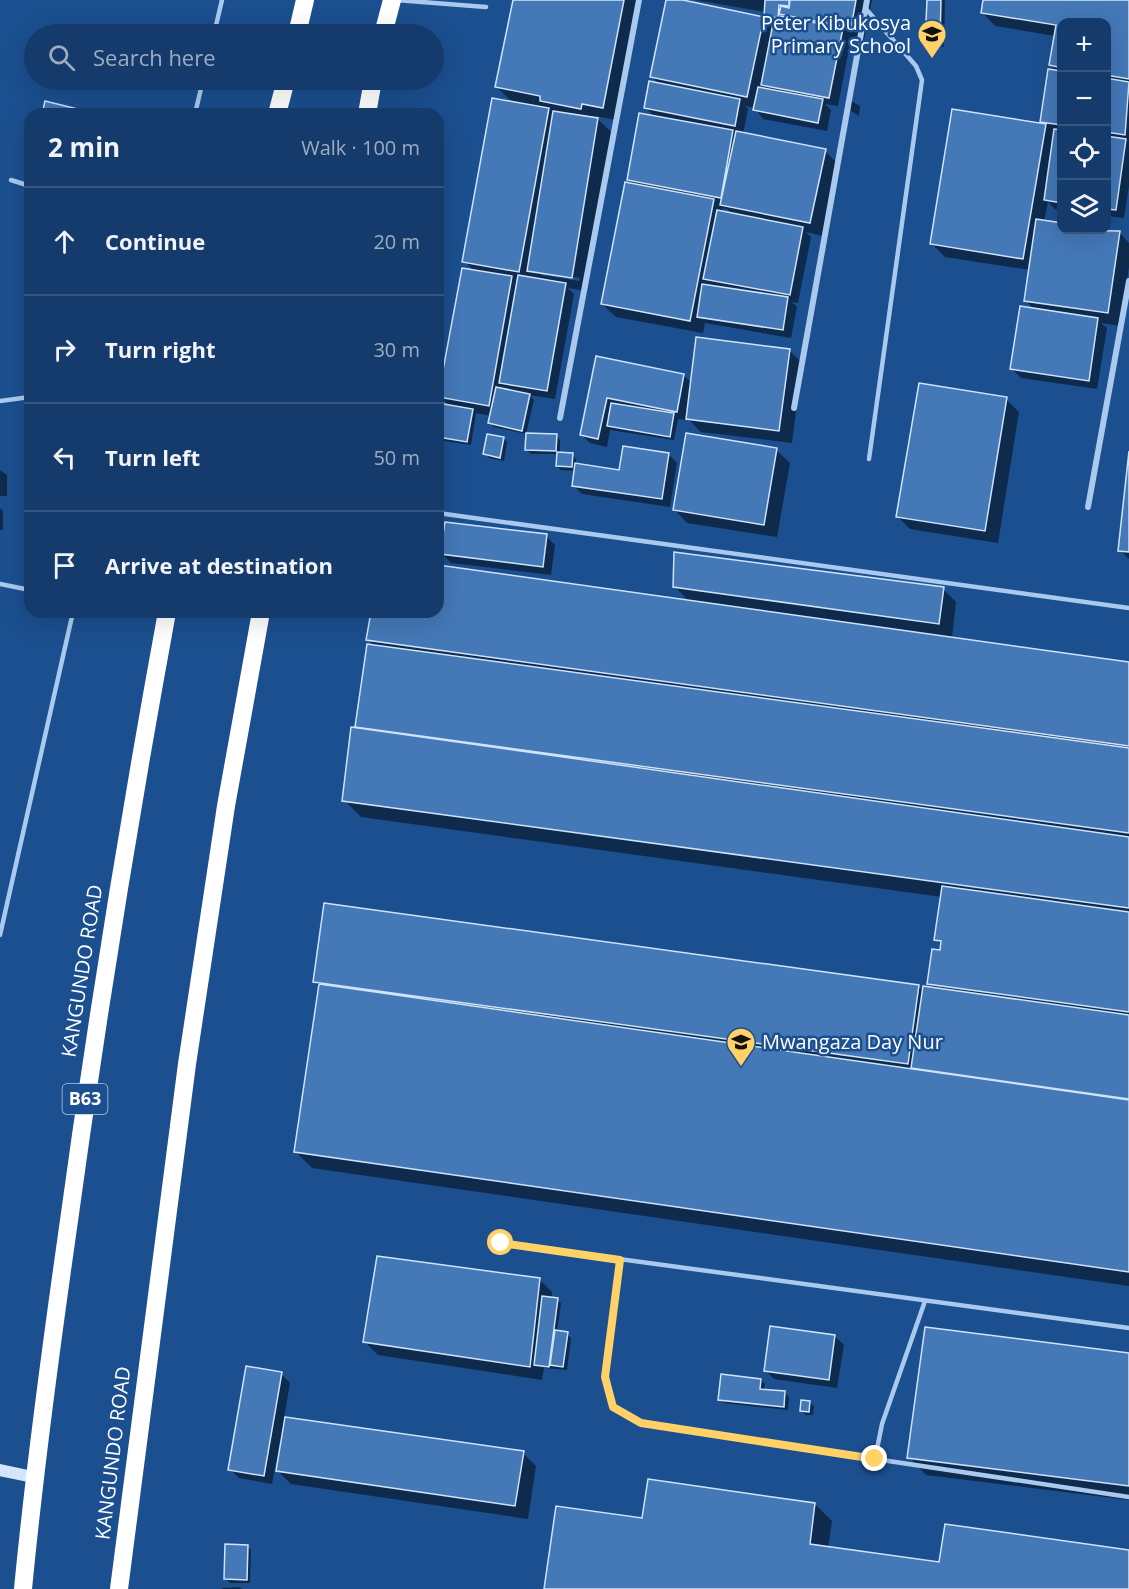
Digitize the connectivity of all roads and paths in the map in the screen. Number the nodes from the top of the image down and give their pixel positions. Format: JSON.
{"nodes":[{"id":1,"x":222,"y":0,"type":"edge"},
{"id":2,"x":305,"y":0,"type":"edge"},
{"id":3,"x":394,"y":0,"type":"edge"},
{"id":4,"x":639,"y":0,"type":"edge"},
{"id":5,"x":867,"y":0,"type":"edge"},
{"id":6,"x":486,"y":7,"type":"dead end"},
{"id":7,"x":866,"y":9,"type":"junction"},
{"id":8,"x":216,"y":24,"type":"edge"},
{"id":9,"x":299,"y":24,"type":"edge"},
{"id":10,"x":386,"y":24,"type":"edge"},
{"id":11,"x":201,"y":90,"type":"edge"},
{"id":12,"x":284,"y":90,"type":"edge"},
{"id":13,"x":371,"y":90,"type":"edge"},
{"id":14,"x":196,"y":108,"type":"edge"},
{"id":15,"x":279,"y":108,"type":"edge"},
{"id":16,"x":367,"y":108,"type":"edge"},
{"id":17,"x":11,"y":180,"type":"dead end"},
{"id":18,"x":24,"y":184,"type":"edge"},
{"id":19,"x":1129,"y":281,"type":"edge"},
{"id":20,"x":24,"y":398,"type":"edge"},
{"id":21,"x":0,"y":400,"type":"edge"},
{"id":22,"x":794,"y":408,"type":"dead end"},
{"id":23,"x":560,"y":418,"type":"dead end"},
{"id":24,"x":869,"y":459,"type":"dead end"},
{"id":25,"x":1088,"y":507,"type":"dead end"},
{"id":26,"x":444,"y":514,"type":"edge"},
{"id":27,"x":0,"y":584,"type":"edge"},
{"id":28,"x":24,"y":589,"type":"edge"},
{"id":29,"x":1129,"y":608,"type":"edge"},
{"id":30,"x":72,"y":618,"type":"edge"},
{"id":31,"x":166,"y":618,"type":"edge"},
{"id":32,"x":260,"y":618,"type":"edge"},
{"id":33,"x":0,"y":935,"type":"edge"},
{"id":34,"x":501,"y":1243,"type":"dead end"},
{"id":35,"x":620,"y":1260,"type":"junction"},
{"id":36,"x":925,"y":1301,"type":"junction"},
{"id":37,"x":1129,"y":1328,"type":"edge"},
{"id":38,"x":875,"y":1459,"type":"junction"},
{"id":39,"x":0,"y":1470,"type":"edge"},
{"id":40,"x":33,"y":1477,"type":"junction"},
{"id":41,"x":1129,"y":1497,"type":"edge"},
{"id":42,"x":23,"y":1589,"type":"edge"},
{"id":43,"x":119,"y":1589,"type":"edge"}],
"edges":[{"from":1,"to":8,"type":"lane"},
{"from":2,"to":9,"type":"highway"},
{"from":3,"to":6,"type":"lane"},
{"from":3,"to":10,"type":"highway"},
{"from":4,"to":23,"type":"street"},
{"from":5,"to":7,"type":"street"},
{"from":7,"to":22,"type":"street"},
{"from":7,"to":24,"type":"lane"},
{"from":11,"to":14,"type":"lane"},
{"from":12,"to":15,"type":"highway"},
{"from":13,"to":16,"type":"highway"},
{"from":17,"to":18,"type":"lane"},
{"from":19,"to":25,"type":"street"},
{"from":20,"to":21,"type":"lane"},
{"from":26,"to":29,"type":"lane"},
{"from":27,"to":28,"type":"lane"},
{"from":30,"to":33,"type":"lane"},
{"from":31,"to":40,"type":"highway","name":"KANGUNDO ROAD","number":"B63"},
{"from":32,"to":43,"type":"highway","name":"KANGUNDO ROAD"},
{"from":34,"to":35,"type":"lane"},
{"from":35,"to":36,"type":"lane"},
{"from":35,"to":38,"type":"lane"},
{"from":36,"to":37,"type":"lane"},
{"from":36,"to":38,"type":"lane"},
{"from":38,"to":41,"type":"lane"},
{"from":39,"to":40,"type":"main road"},
{"from":40,"to":42,"type":"highway","name":"KANGUNDO ROAD","number":"B63"}]}
